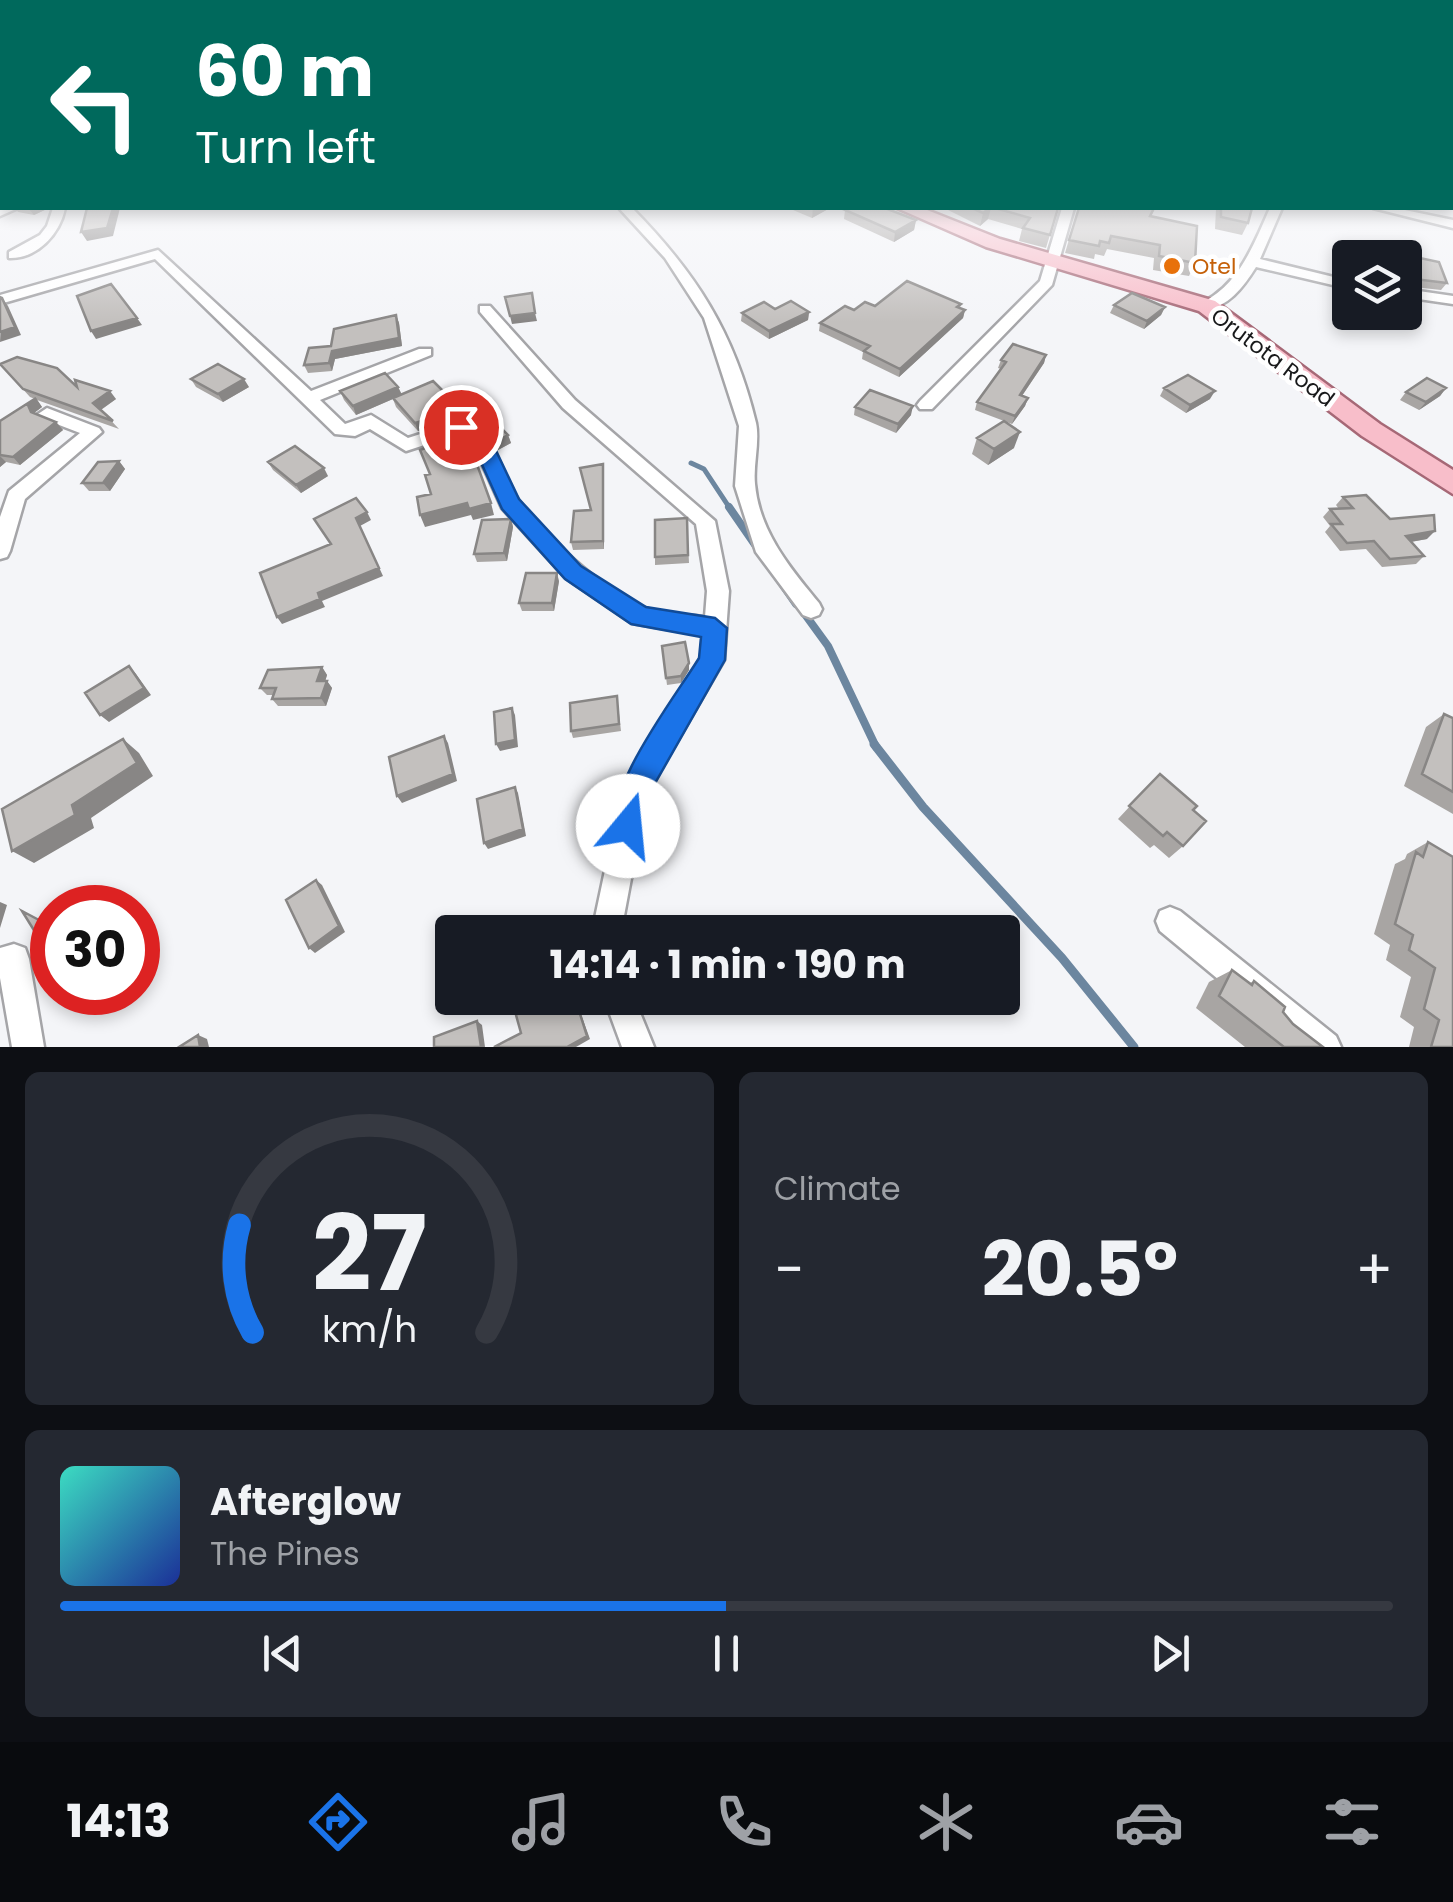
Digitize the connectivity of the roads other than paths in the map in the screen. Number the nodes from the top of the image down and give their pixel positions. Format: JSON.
{"nodes":[{"id":1,"x":56,"y":225,"type":"edge"},
{"id":2,"x":641,"y":225,"type":"edge"},
{"id":3,"x":947,"y":225,"type":"edge"},
{"id":4,"x":1063,"y":225,"type":"edge"},
{"id":5,"x":1269,"y":225,"type":"edge"},
{"id":6,"x":14,"y":255,"type":"dead end"},
{"id":7,"x":1054,"y":260,"type":"junction"},
{"id":8,"x":1254,"y":262,"type":"junction"},
{"id":9,"x":1332,"y":281,"type":"edge"},
{"id":10,"x":1422,"y":295,"type":"edge"},
{"id":11,"x":0,"y":300,"type":"edge"},
{"id":12,"x":1453,"y":300,"type":"edge"},
{"id":13,"x":1207,"y":306,"type":"junction"},
{"id":14,"x":484,"y":310,"type":"dead end"},
{"id":15,"x":425,"y":352,"type":"dead end"},
{"id":16,"x":306,"y":399,"type":"junction"},
{"id":17,"x":926,"y":405,"type":"dead end"},
{"id":18,"x":47,"y":414,"type":"edge"},
{"id":19,"x":1453,"y":484,"type":"edge"},
{"id":20,"x":0,"y":552,"type":"edge"},
{"id":21,"x":811,"y":610,"type":"dead end"},
{"id":22,"x":715,"y":628,"type":"junction"},
{"id":23,"x":610,"y":915,"type":"edge"},
{"id":24,"x":1170,"y":921,"type":"dead end"},
{"id":25,"x":0,"y":963,"type":"edge"},
{"id":26,"x":625,"y":1015,"type":"edge"},
{"id":27,"x":28,"y":1047,"type":"edge"},
{"id":28,"x":638,"y":1047,"type":"edge"},
{"id":29,"x":1325,"y":1047,"type":"edge"}],
"edges":[{"from":1,"to":6,"type":"street"},
{"from":2,"to":21,"type":"street"},
{"from":3,"to":7,"type":"main road","name":"Orutota Road"},
{"from":4,"to":7,"type":"street"},
{"from":5,"to":8,"type":"street"},
{"from":7,"to":13,"type":"main road","name":"Orutota Road"},
{"from":7,"to":17,"type":"street"},
{"from":8,"to":9,"type":"street"},
{"from":8,"to":13,"type":"street"},
{"from":10,"to":12,"type":"street"},
{"from":11,"to":16,"type":"street"},
{"from":13,"to":19,"type":"main road","name":"Orutota Road"},
{"from":14,"to":22,"type":"street"},
{"from":15,"to":16,"type":"street"},
{"from":16,"to":22,"type":"street"},
{"from":18,"to":20,"type":"street"},
{"from":22,"to":23,"type":"street"},
{"from":24,"to":29,"type":"street"},
{"from":25,"to":27,"type":"street"},
{"from":26,"to":28,"type":"street"}]}
